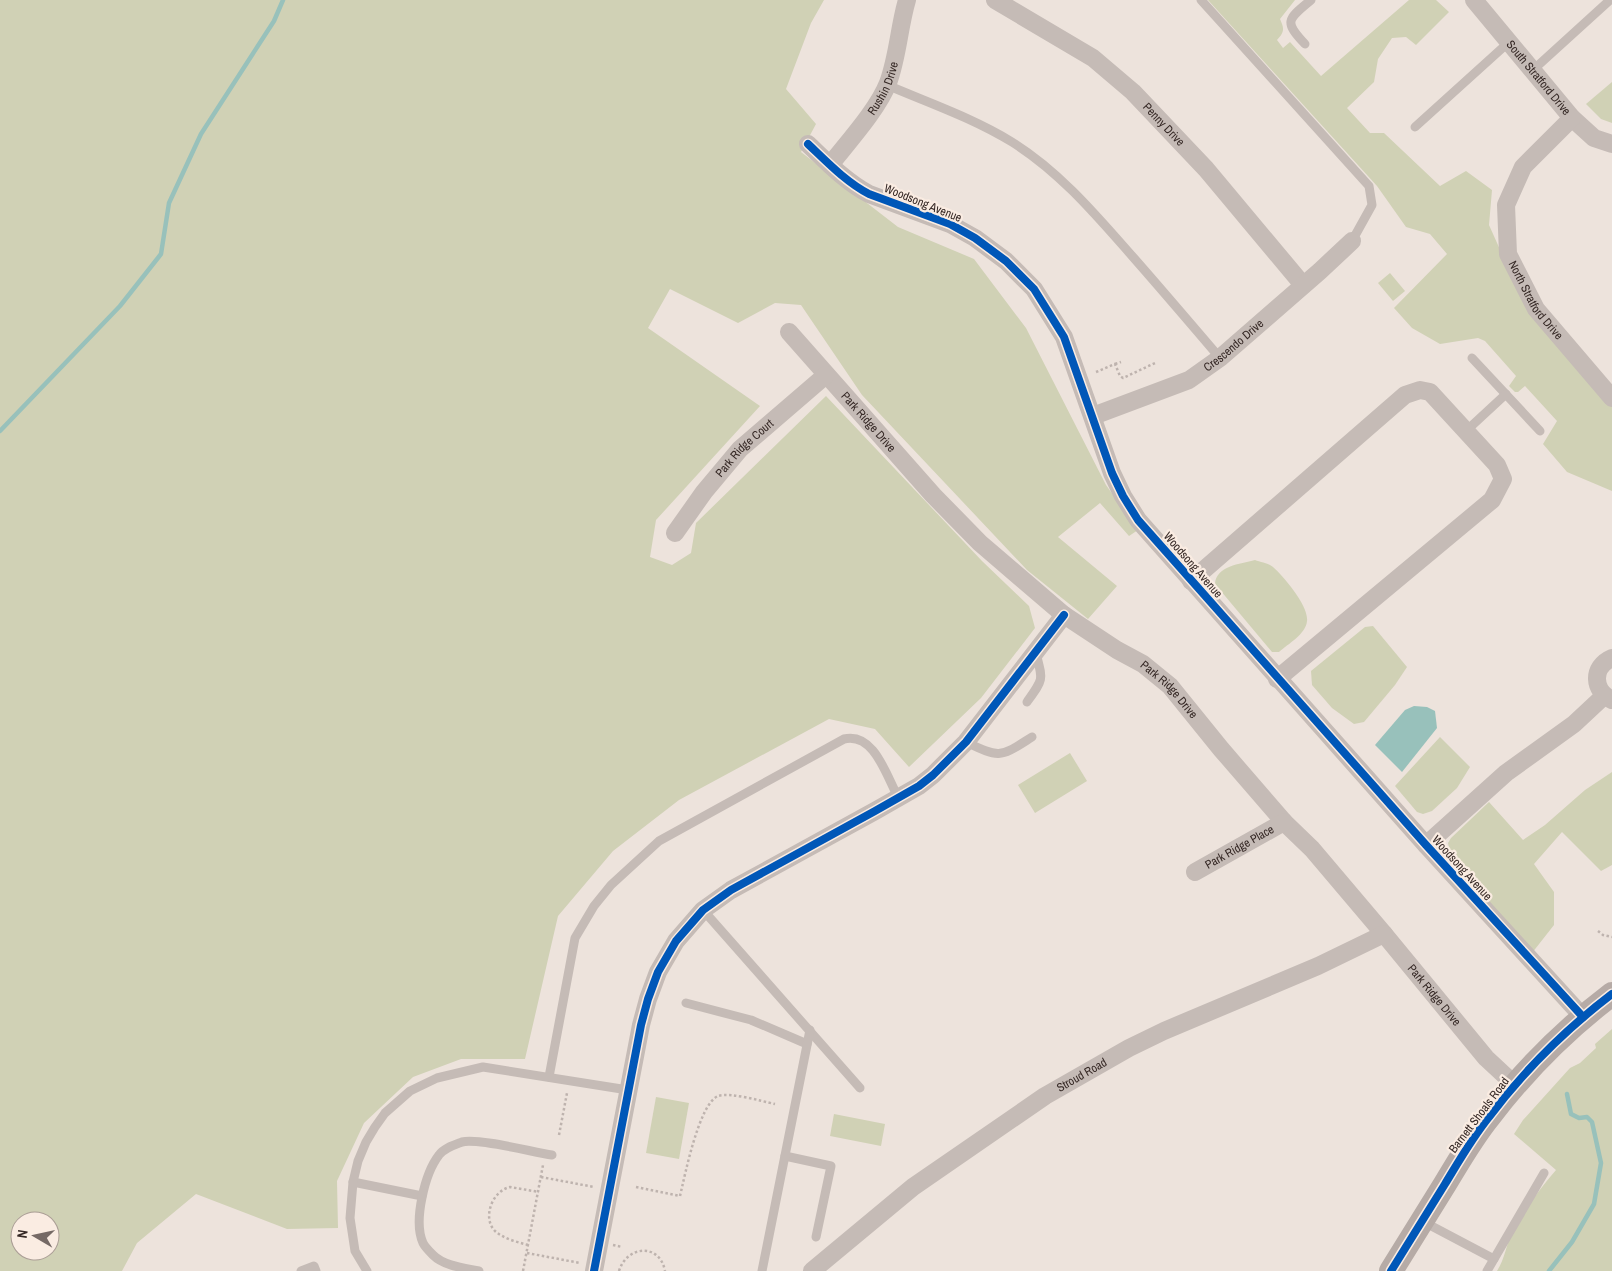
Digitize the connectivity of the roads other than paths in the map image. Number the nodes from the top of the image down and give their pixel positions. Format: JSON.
{"nodes":[{"id":1,"x":908,"y":0,"type":"edge"},
{"id":2,"x":995,"y":0,"type":"edge"},
{"id":3,"x":1201,"y":0,"type":"edge"},
{"id":4,"x":1311,"y":0,"type":"edge"},
{"id":5,"x":1474,"y":0,"type":"edge"},
{"id":6,"x":1610,"y":0,"type":"edge"},
{"id":7,"x":1509,"y":42,"type":"junction"},
{"id":8,"x":1305,"y":44,"type":"dead end"},
{"id":9,"x":1532,"y":70,"type":"junction"},
{"id":10,"x":887,"y":85,"type":"junction"},
{"id":11,"x":1572,"y":118,"type":"junction"},
{"id":12,"x":1415,"y":127,"type":"dead end"},
{"id":13,"x":808,"y":144,"type":"dead end"},
{"id":14,"x":1612,"y":144,"type":"edge"},
{"id":15,"x":830,"y":165,"type":"junction"},
{"id":16,"x":1352,"y":241,"type":"joint"},
{"id":17,"x":1303,"y":285,"type":"junction"},
{"id":18,"x":789,"y":332,"type":"dead end"},
{"id":19,"x":1220,"y":358,"type":"junction"},
{"id":20,"x":1472,"y":358,"type":"dead end"},
{"id":21,"x":826,"y":375,"type":"junction"},
{"id":22,"x":1610,"y":392,"type":"edge"},
{"id":23,"x":1506,"y":394,"type":"junction"},
{"id":24,"x":1093,"y":416,"type":"junction"},
{"id":25,"x":1540,"y":431,"type":"dead end"},
{"id":26,"x":1466,"y":432,"type":"junction"},
{"id":27,"x":675,"y":533,"type":"dead end"},
{"id":28,"x":1191,"y":581,"type":"junction"},
{"id":29,"x":1064,"y":615,"type":"junction"},
{"id":30,"x":1036,"y":653,"type":"junction"},
{"id":31,"x":1612,"y":658,"type":"edge"},
{"id":32,"x":1277,"y":678,"type":"junction"},
{"id":33,"x":1608,"y":698,"type":"edge"},
{"id":34,"x":1027,"y":702,"type":"dead end"},
{"id":35,"x":1032,"y":737,"type":"dead end"},
{"id":36,"x":966,"y":742,"type":"junction"},
{"id":37,"x":898,"y":797,"type":"junction"},
{"id":38,"x":1284,"y":822,"type":"junction"},
{"id":39,"x":1426,"y":845,"type":"junction"},
{"id":40,"x":1194,"y":872,"type":"dead end"},
{"id":41,"x":703,"y":910,"type":"junction"},
{"id":42,"x":1384,"y":934,"type":"junction"},
{"id":43,"x":1612,"y":994,"type":"edge"},
{"id":44,"x":686,"y":1003,"type":"dead end"},
{"id":45,"x":1583,"y":1017,"type":"junction"},
{"id":46,"x":810,"y":1030,"type":"junction"},
{"id":47,"x":807,"y":1044,"type":"junction"},
{"id":48,"x":549,"y":1077,"type":"junction"},
{"id":49,"x":1515,"y":1085,"type":"junction"},
{"id":50,"x":860,"y":1088,"type":"dead end"},
{"id":51,"x":628,"y":1090,"type":"junction"},
{"id":52,"x":552,"y":1155,"type":"dead end"},
{"id":53,"x":785,"y":1156,"type":"junction"},
{"id":54,"x":1544,"y":1173,"type":"dead end"},
{"id":55,"x":352,"y":1182,"type":"junction"},
{"id":56,"x":422,"y":1196,"type":"junction"},
{"id":57,"x":1422,"y":1221,"type":"junction"},
{"id":58,"x":816,"y":1236,"type":"dead end"},
{"id":59,"x":1494,"y":1259,"type":"junction"},
{"id":60,"x":588,"y":1267,"type":"edge"},
{"id":61,"x":301,"y":1271,"type":"edge"},
{"id":62,"x":316,"y":1271,"type":"edge"},
{"id":63,"x":367,"y":1271,"type":"edge"},
{"id":64,"x":479,"y":1271,"type":"edge"},
{"id":65,"x":762,"y":1271,"type":"edge"},
{"id":66,"x":812,"y":1271,"type":"edge"},
{"id":67,"x":1391,"y":1271,"type":"edge"},
{"id":68,"x":1488,"y":1271,"type":"edge"}],
"edges":[{"from":1,"to":10,"type":"street","name":"Rushin Drive"},
{"from":2,"to":17,"type":"street","name":"Penny Drive"},
{"from":3,"to":16,"type":"lane"},
{"from":4,"to":8,"type":"lane"},
{"from":5,"to":7,"type":"street","name":"South Stratford Drive"},
{"from":6,"to":9,"type":"lane"},
{"from":7,"to":9,"type":"street","name":"South Stratford Drive"},
{"from":7,"to":12,"type":"lane"},
{"from":9,"to":11,"type":"street","name":"South Stratford Drive"},
{"from":10,"to":15,"type":"street","name":"Rushin Drive"},
{"from":10,"to":19,"type":"lane"},
{"from":11,"to":14,"type":"street","name":"South Stratford Drive"},
{"from":11,"to":22,"type":"street","name":"North Stratford Drive"},
{"from":13,"to":15,"type":"street","name":"Woodsong Avenue"},
{"from":15,"to":24,"type":"street","name":"Woodsong Avenue"},
{"from":16,"to":17,"type":"street","name":"Crescendo Drive"},
{"from":17,"to":19,"type":"street","name":"Crescendo Drive"},
{"from":18,"to":21,"type":"street","name":"Park Ridge Drive"},
{"from":19,"to":24,"type":"street","name":"Crescendo Drive"},
{"from":20,"to":23,"type":"lane"},
{"from":21,"to":27,"type":"street","name":"Park Ridge Court"},
{"from":21,"to":29,"type":"street","name":"Park Ridge Drive"},
{"from":23,"to":25,"type":"lane"},
{"from":23,"to":26,"type":"lane"},
{"from":24,"to":28,"type":"street","name":"Woodsong Avenue"},
{"from":26,"to":28,"type":"street"},
{"from":26,"to":32,"type":"street"},
{"from":28,"to":32,"type":"street","name":"Woodsong Avenue"},
{"from":29,"to":30,"type":"street"},
{"from":29,"to":38,"type":"street","name":"Park Ridge Drive"},
{"from":30,"to":34,"type":"lane"},
{"from":30,"to":36,"type":"street"},
{"from":31,"to":33,"type":"street"},
{"from":32,"to":39,"type":"street","name":"Woodsong Avenue"},
{"from":33,"to":39,"type":"street"},
{"from":35,"to":36,"type":"lane"},
{"from":36,"to":37,"type":"street"},
{"from":37,"to":41,"type":"street"},
{"from":37,"to":48,"type":"lane"},
{"from":38,"to":40,"type":"street","name":"Park Ridge Place"},
{"from":38,"to":42,"type":"street","name":"Park Ridge Drive"},
{"from":39,"to":45,"type":"street","name":"Woodsong Avenue"},
{"from":41,"to":46,"type":"lane"},
{"from":41,"to":51,"type":"street"},
{"from":42,"to":49,"type":"street","name":"Park Ridge Drive"},
{"from":42,"to":66,"type":"street","name":"Stroud Road"},
{"from":43,"to":45,"type":"main road","name":"Barnett Shoals Road"},
{"from":44,"to":47,"type":"lane"},
{"from":45,"to":49,"type":"main road","name":"Barnett Shoals Road"},
{"from":46,"to":47,"type":"lane"},
{"from":46,"to":50,"type":"lane"},
{"from":47,"to":53,"type":"lane"},
{"from":48,"to":51,"type":"lane"},
{"from":48,"to":55,"type":"lane"},
{"from":49,"to":57,"type":"main road","name":"Barnett Shoals Road"},
{"from":51,"to":60,"type":"street"},
{"from":52,"to":56,"type":"lane"},
{"from":53,"to":58,"type":"lane"},
{"from":53,"to":65,"type":"lane"},
{"from":54,"to":59,"type":"lane"},
{"from":55,"to":56,"type":"lane"},
{"from":55,"to":63,"type":"lane"},
{"from":56,"to":64,"type":"lane"},
{"from":57,"to":59,"type":"lane"},
{"from":57,"to":67,"type":"main road","name":"Barnett Shoals Road"},
{"from":59,"to":68,"type":"lane"},
{"from":61,"to":62,"type":"lane"}]}
